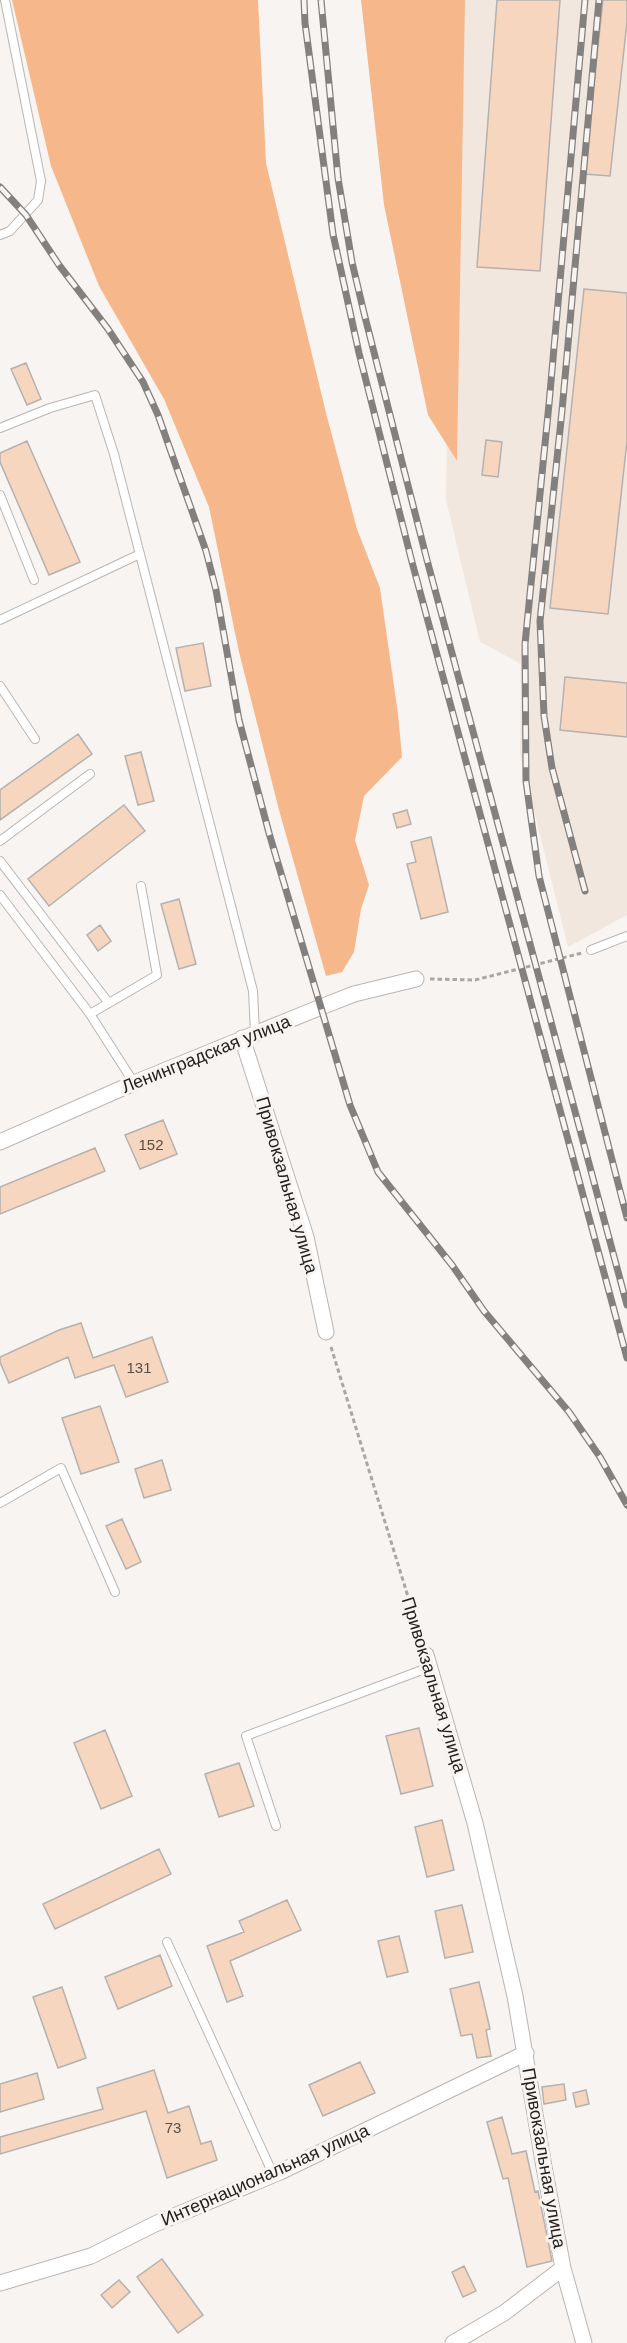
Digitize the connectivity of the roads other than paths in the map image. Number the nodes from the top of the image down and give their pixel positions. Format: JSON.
{"nodes":[{"id":1,"x":5,"y":0,"type":"edge"},
{"id":2,"x":0,"y":235,"type":"edge"},
{"id":3,"x":0,"y":428,"type":"edge"},
{"id":4,"x":0,"y":495,"type":"edge"},
{"id":5,"x":140,"y":554,"type":"junction"},
{"id":6,"x":34,"y":579,"type":"dead end"},
{"id":7,"x":0,"y":620,"type":"edge"},
{"id":8,"x":0,"y":686,"type":"edge"},
{"id":9,"x":36,"y":739,"type":"dead end"},
{"id":10,"x":90,"y":774,"type":"dead end"},
{"id":11,"x":0,"y":841,"type":"edge"},
{"id":12,"x":0,"y":861,"type":"edge"},
{"id":13,"x":141,"y":886,"type":"dead end"},
{"id":14,"x":0,"y":895,"type":"edge"},
{"id":15,"x":627,"y":936,"type":"edge"},
{"id":16,"x":591,"y":950,"type":"dead end"},
{"id":17,"x":416,"y":979,"type":"road end"},
{"id":18,"x":108,"y":1002,"type":"junction"},
{"id":19,"x":90,"y":1014,"type":"junction"},
{"id":20,"x":249,"y":1035,"type":"junction"},
{"id":21,"x":134,"y":1083,"type":"junction"},
{"id":22,"x":0,"y":1142,"type":"edge"},
{"id":23,"x":326,"y":1332,"type":"road end"},
{"id":24,"x":0,"y":1503,"type":"edge"},
{"id":25,"x":115,"y":1592,"type":"dead end"},
{"id":26,"x":428,"y":1661,"type":"joint"},
{"id":27,"x":276,"y":1826,"type":"dead end"},
{"id":28,"x":167,"y":1942,"type":"dead end"},
{"id":29,"x":526,"y":2053,"type":"junction"},
{"id":30,"x":273,"y":2174,"type":"junction"},
{"id":31,"x":563,"y":2268,"type":"junction"},
{"id":32,"x":0,"y":2283,"type":"edge"},
{"id":33,"x":453,"y":2343,"type":"edge"},
{"id":34,"x":584,"y":2343,"type":"edge"}],
"edges":[{"from":1,"to":2,"type":"lane"},
{"from":3,"to":5,"type":"lane"},
{"from":4,"to":6,"type":"lane"},
{"from":5,"to":7,"type":"lane"},
{"from":5,"to":20,"type":"lane"},
{"from":8,"to":9,"type":"lane"},
{"from":10,"to":11,"type":"lane"},
{"from":12,"to":18,"type":"lane"},
{"from":13,"to":18,"type":"lane"},
{"from":14,"to":19,"type":"lane"},
{"from":15,"to":16,"type":"lane"},
{"from":17,"to":20,"type":"street","name":"Ленинградская улица"},
{"from":18,"to":19,"type":"lane"},
{"from":19,"to":21,"type":"lane"},
{"from":20,"to":21,"type":"street","name":"Ленинградская улица"},
{"from":20,"to":23,"type":"street","name":"Привокзальная улица"},
{"from":21,"to":22,"type":"street","name":"Ленинградская улица"},
{"from":24,"to":25,"type":"lane"},
{"from":26,"to":27,"type":"lane"},
{"from":26,"to":29,"type":"street","name":"Привокзальная улица"},
{"from":28,"to":30,"type":"lane"},
{"from":29,"to":30,"type":"street","name":"Интернациональная улица"},
{"from":29,"to":31,"type":"street","name":"Привокзальная улица"},
{"from":30,"to":32,"type":"street","name":"Интернациональная улица"},
{"from":31,"to":33,"type":"street"},
{"from":31,"to":34,"type":"street","name":"Привокзальная улица"}]}
